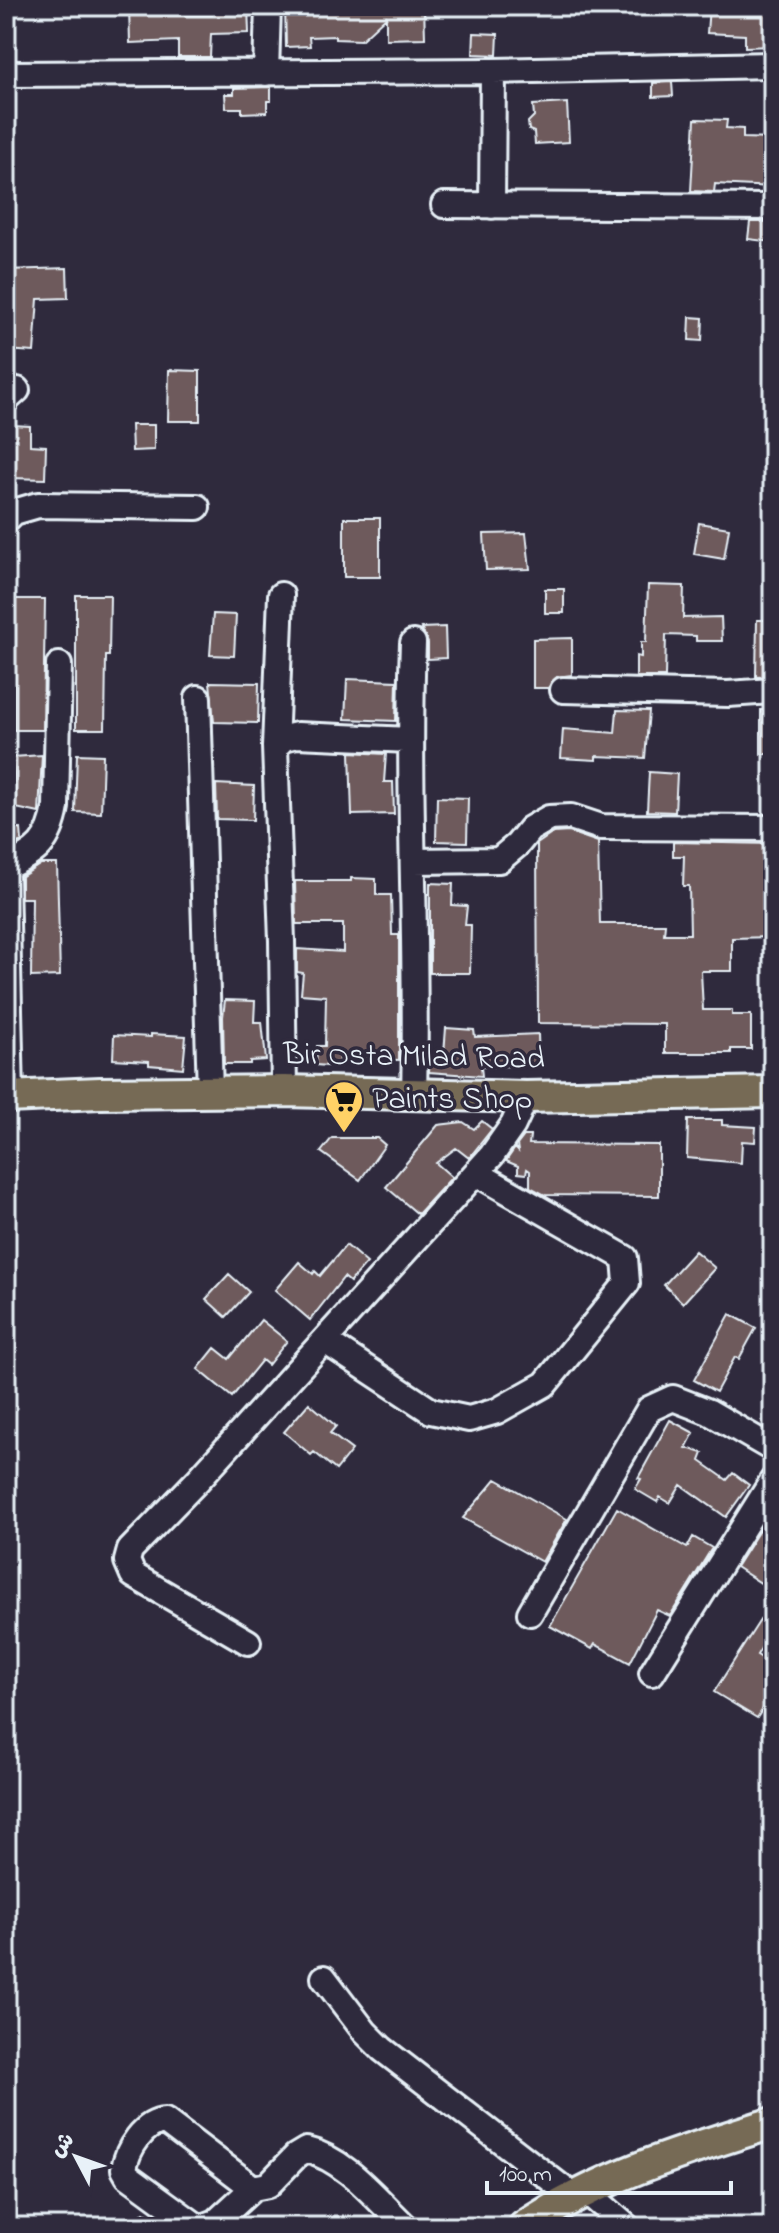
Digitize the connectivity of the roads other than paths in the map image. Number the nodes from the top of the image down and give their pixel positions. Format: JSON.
{"nodes":[{"id":1,"x":268,"y":6,"type":"edge"},
{"id":2,"x":773,"y":65,"type":"edge"},
{"id":3,"x":493,"y":71,"type":"junction"},
{"id":4,"x":266,"y":73,"type":"junction"},
{"id":5,"x":6,"y":74,"type":"edge"},
{"id":6,"x":444,"y":205,"type":"dead end"},
{"id":7,"x":492,"y":206,"type":"junction"},
{"id":8,"x":773,"y":207,"type":"edge"},
{"id":9,"x":197,"y":507,"type":"dead end"},
{"id":10,"x":6,"y":520,"type":"edge"},
{"id":11,"x":281,"y":595,"type":"dead end"},
{"id":12,"x":413,"y":643,"type":"dead end"},
{"id":13,"x":59,"y":665,"type":"dead end"},
{"id":14,"x":563,"y":690,"type":"dead end"},
{"id":15,"x":773,"y":691,"type":"edge"},
{"id":16,"x":198,"y":698,"type":"dead end"},
{"id":17,"x":410,"y":740,"type":"junction"},
{"id":18,"x":275,"y":747,"type":"junction"},
{"id":19,"x":773,"y":828,"type":"edge"},
{"id":20,"x":413,"y":861,"type":"junction"},
{"id":21,"x":6,"y":867,"type":"edge"},
{"id":22,"x":6,"y":878,"type":"edge"},
{"id":23,"x":284,"y":1091,"type":"junction"},
{"id":24,"x":210,"y":1092,"type":"junction"},
{"id":25,"x":773,"y":1092,"type":"edge"},
{"id":26,"x":414,"y":1095,"type":"junction"},
{"id":27,"x":9,"y":1097,"type":"edge"},
{"id":28,"x":526,"y":1097,"type":"junction"},
{"id":29,"x":476,"y":1173,"type":"junction"},
{"id":30,"x":325,"y":1341,"type":"junction"},
{"id":31,"x":773,"y":1449,"type":"edge"},
{"id":32,"x":773,"y":1480,"type":"edge"},
{"id":33,"x":530,"y":1613,"type":"dead end"},
{"id":34,"x":248,"y":1642,"type":"dead end"},
{"id":35,"x":652,"y":1673,"type":"dead end"},
{"id":36,"x":324,"y":1978,"type":"dead end"},
{"id":37,"x":773,"y":2123,"type":"edge"},
{"id":38,"x":253,"y":2188,"type":"junction"},
{"id":39,"x":580,"y":2194,"type":"junction"},
{"id":40,"x":201,"y":2227,"type":"edge"},
{"id":41,"x":406,"y":2227,"type":"edge"},
{"id":42,"x":524,"y":2227,"type":"edge"},
{"id":43,"x":627,"y":2227,"type":"edge"}],
"edges":[{"from":1,"to":4,"type":"street"},
{"from":2,"to":3,"type":"street"},
{"from":3,"to":4,"type":"street"},
{"from":3,"to":7,"type":"street"},
{"from":4,"to":5,"type":"street"},
{"from":6,"to":7,"type":"street"},
{"from":7,"to":8,"type":"street"},
{"from":9,"to":10,"type":"street"},
{"from":11,"to":18,"type":"street"},
{"from":12,"to":17,"type":"street"},
{"from":13,"to":21,"type":"street"},
{"from":14,"to":15,"type":"street"},
{"from":16,"to":24,"type":"street"},
{"from":17,"to":18,"type":"street"},
{"from":17,"to":20,"type":"street"},
{"from":18,"to":23,"type":"street"},
{"from":19,"to":20,"type":"street"},
{"from":20,"to":26,"type":"street"},
{"from":22,"to":27,"type":"street"},
{"from":23,"to":24,"type":"main road","name":"Bir Osta Milad Road"},
{"from":23,"to":26,"type":"main road","name":"Bir Osta Milad Road"},
{"from":24,"to":27,"type":"main road","name":"Bir Osta Milad Road"},
{"from":25,"to":28,"type":"main road","name":"Bir Osta Milad Road"},
{"from":26,"to":28,"type":"main road","name":"Bir Osta Milad Road"},
{"from":28,"to":29,"type":"street"},
{"from":29,"to":30,"type":"street"},
{"from":29,"to":30,"type":"street"},
{"from":30,"to":34,"type":"street"},
{"from":31,"to":33,"type":"street"},
{"from":32,"to":35,"type":"street"},
{"from":36,"to":39,"type":"street"},
{"from":37,"to":39,"type":"main road"},
{"from":38,"to":40,"type":"street"},
{"from":38,"to":40,"type":"street"},
{"from":38,"to":41,"type":"street"},
{"from":39,"to":42,"type":"main road"},
{"from":39,"to":43,"type":"street"}]}
